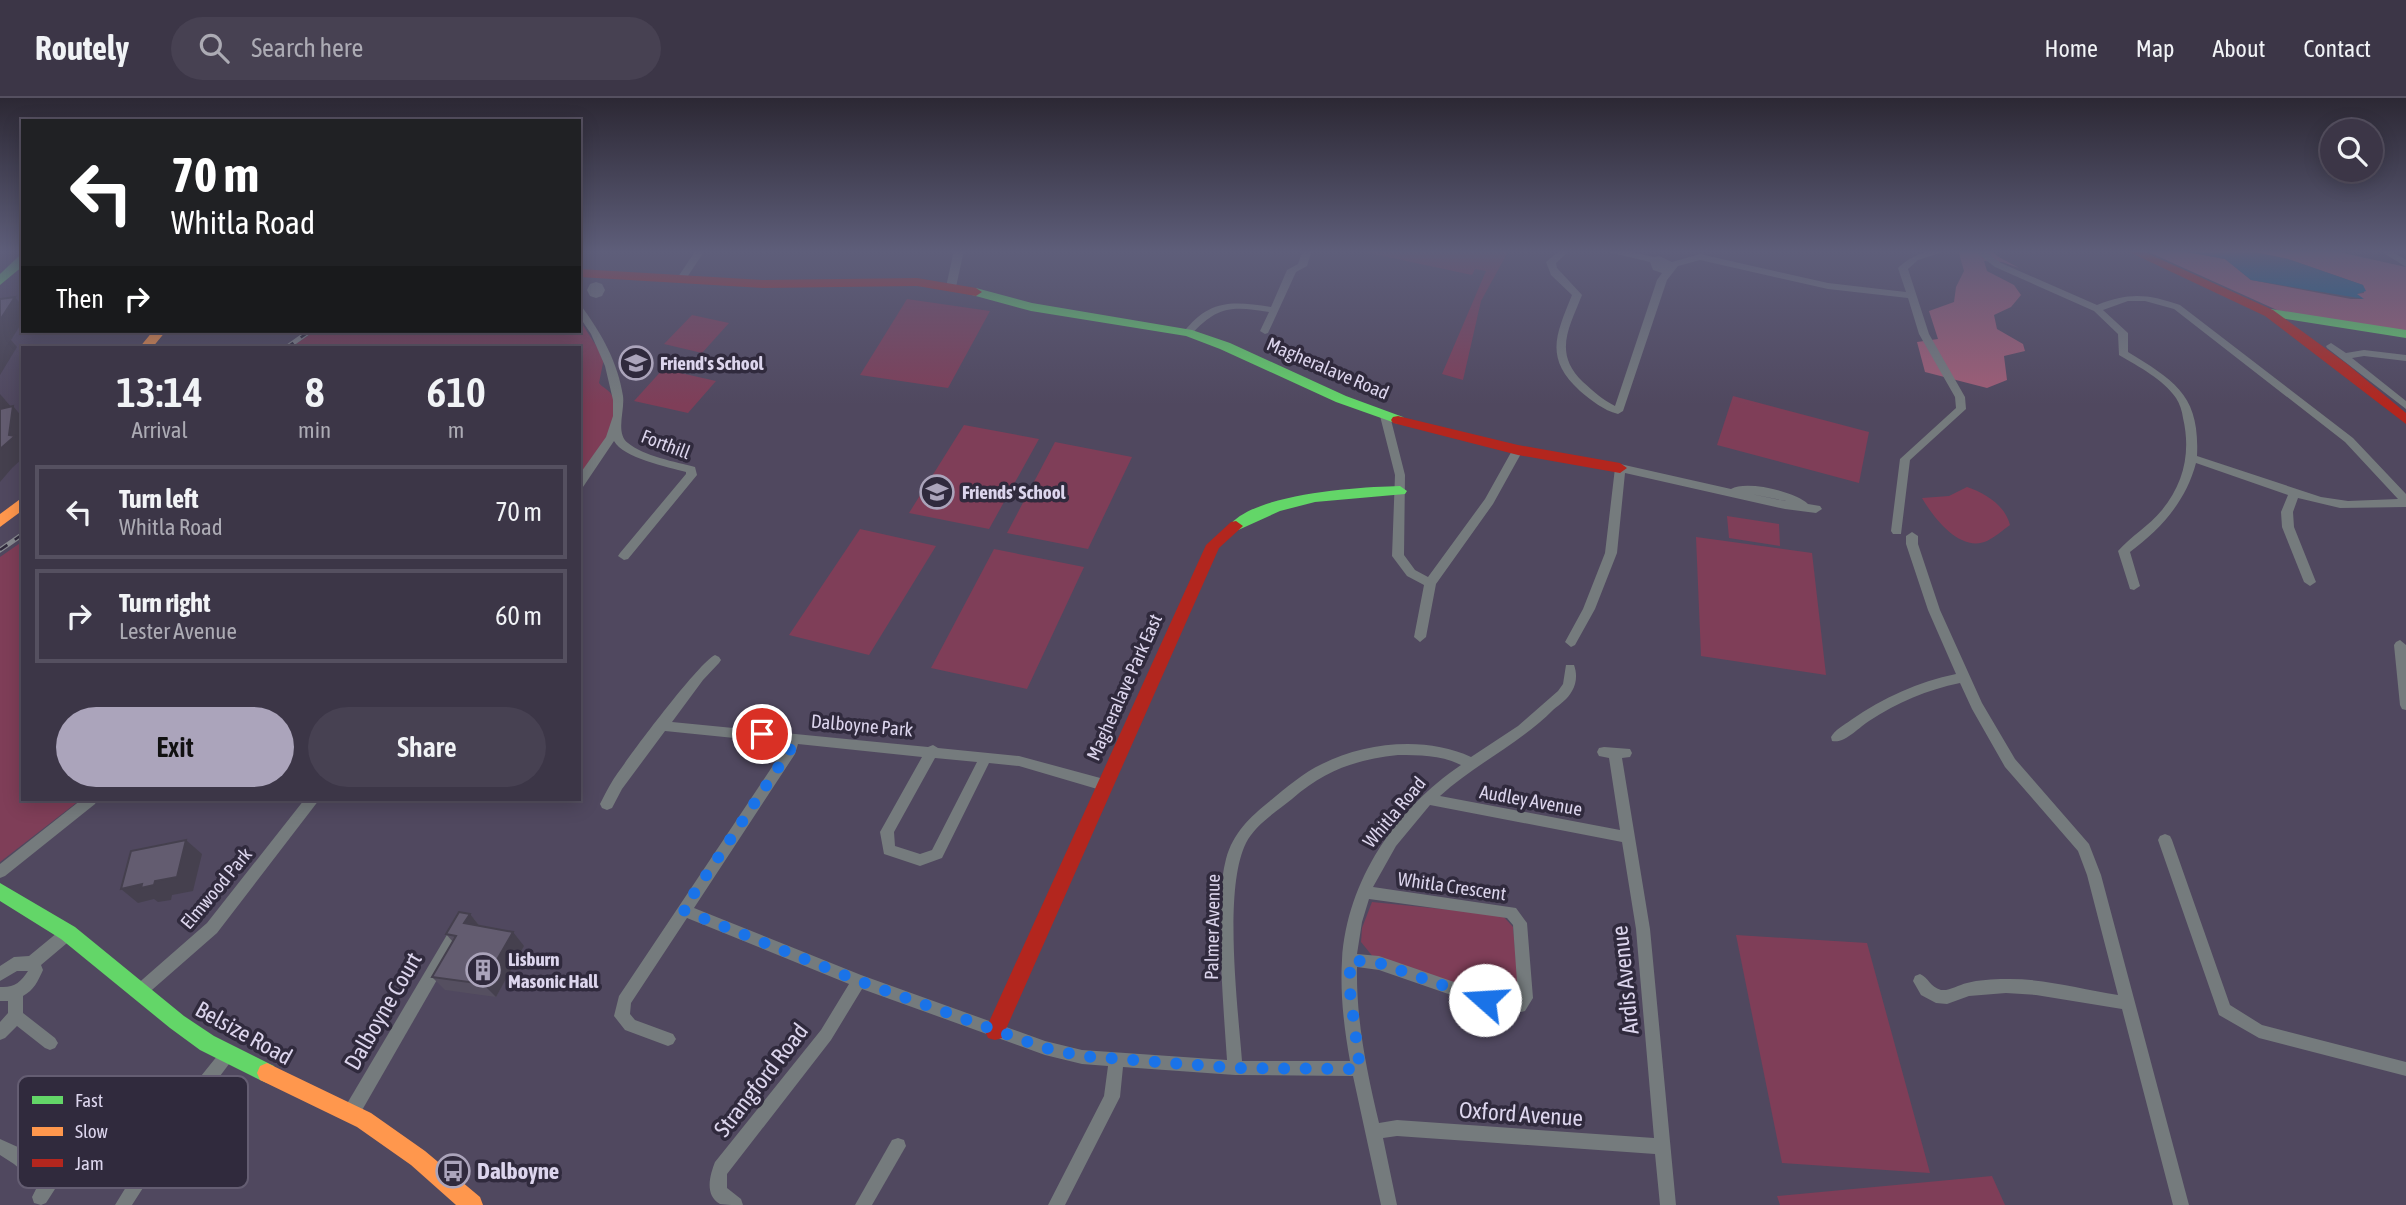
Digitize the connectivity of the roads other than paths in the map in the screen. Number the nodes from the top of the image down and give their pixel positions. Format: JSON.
{"nodes":[{"id":1,"x":1010,"y":302,"type":"edge"},
{"id":2,"x":1278,"y":302,"type":"edge"},
{"id":3,"x":1575,"y":302,"type":"edge"},
{"id":4,"x":1655,"y":302,"type":"edge"},
{"id":5,"x":1913,"y":302,"type":"edge"},
{"id":6,"x":2080,"y":302,"type":"edge"},
{"id":7,"x":2114,"y":302,"type":"edge"},
{"id":8,"x":2161,"y":302,"type":"edge"},
{"id":9,"x":2244,"y":302,"type":"edge"},
{"id":10,"x":2096,"y":309,"type":"junction"},
{"id":11,"x":1274,"y":310,"type":"junction"},
{"id":12,"x":581,"y":312,"type":"edge"},
{"id":13,"x":2269,"y":313,"type":"junction"},
{"id":14,"x":1265,"y":331,"type":"dead end"},
{"id":15,"x":1188,"y":332,"type":"junction"},
{"id":16,"x":2406,"y":334,"type":"edge"},
{"id":17,"x":2331,"y":346,"type":"dead end"},
{"id":18,"x":2346,"y":356,"type":"junction"},
{"id":19,"x":2406,"y":358,"type":"edge"},
{"id":20,"x":2406,"y":406,"type":"edge"},
{"id":21,"x":1385,"y":416,"type":"junction"},
{"id":22,"x":2406,"y":420,"type":"edge"},
{"id":23,"x":615,"y":429,"type":"junction"},
{"id":24,"x":1518,"y":450,"type":"junction"},
{"id":25,"x":2194,"y":459,"type":"junction"},
{"id":26,"x":1620,"y":468,"type":"junction"},
{"id":27,"x":581,"y":481,"type":"edge"},
{"id":28,"x":1401,"y":491,"type":"junction"},
{"id":29,"x":2295,"y":492,"type":"junction"},
{"id":30,"x":2406,"y":502,"type":"edge"},
{"id":31,"x":21,"y":504,"type":"edge"},
{"id":32,"x":1816,"y":509,"type":"dead end"},
{"id":33,"x":0,"y":522,"type":"edge"},
{"id":34,"x":624,"y":556,"type":"dead end"},
{"id":35,"x":2309,"y":582,"type":"dead end"},
{"id":36,"x":1430,"y":583,"type":"junction"},
{"id":37,"x":2133,"y":586,"type":"dead end"},
{"id":38,"x":1420,"y":637,"type":"dead end"},
{"id":39,"x":1571,"y":642,"type":"dead end"},
{"id":40,"x":2400,"y":645,"type":"dead end"},
{"id":41,"x":715,"y":660,"type":"dead end"},
{"id":42,"x":1570,"y":668,"type":"dead end"},
{"id":43,"x":1962,"y":677,"type":"junction"},
{"id":44,"x":2406,"y":705,"type":"edge"},
{"id":45,"x":663,"y":726,"type":"junction"},
{"id":46,"x":1838,"y":737,"type":"dead end"},
{"id":47,"x":793,"y":738,"type":"junction"},
{"id":48,"x":933,"y":750,"type":"junction"},
{"id":49,"x":1615,"y":752,"type":"dead end"},
{"id":50,"x":986,"y":757,"type":"junction"},
{"id":51,"x":1470,"y":763,"type":"junction"},
{"id":52,"x":1104,"y":785,"type":"junction"},
{"id":53,"x":1427,"y":799,"type":"junction"},
{"id":54,"x":89,"y":801,"type":"edge"},
{"id":55,"x":311,"y":801,"type":"edge"},
{"id":56,"x":607,"y":804,"type":"dead end"},
{"id":57,"x":1629,"y":836,"type":"junction"},
{"id":58,"x":2165,"y":841,"type":"dead end"},
{"id":59,"x":0,"y":872,"type":"edge"},
{"id":60,"x":0,"y":891,"type":"edge"},
{"id":61,"x":1364,"y":892,"type":"junction"},
{"id":62,"x":683,"y":910,"type":"junction"},
{"id":63,"x":68,"y":933,"type":"junction"},
{"id":64,"x":456,"y":933,"type":"edge"},
{"id":65,"x":1351,"y":960,"type":"junction"},
{"id":66,"x":32,"y":963,"type":"junction"},
{"id":67,"x":0,"y":974,"type":"edge"},
{"id":68,"x":859,"y":981,"type":"junction"},
{"id":69,"x":1920,"y":981,"type":"dead end"},
{"id":70,"x":140,"y":991,"type":"junction"},
{"id":71,"x":7,"y":993,"type":"edge"},
{"id":72,"x":2126,"y":1003,"type":"junction"},
{"id":73,"x":16,"y":1016,"type":"junction"},
{"id":74,"x":995,"y":1031,"type":"junction"},
{"id":75,"x":0,"y":1033,"type":"edge"},
{"id":76,"x":668,"y":1039,"type":"dead end"},
{"id":77,"x":50,"y":1043,"type":"dead end"},
{"id":78,"x":227,"y":1055,"type":"junction"},
{"id":79,"x":1116,"y":1060,"type":"junction"},
{"id":80,"x":1235,"y":1068,"type":"junction"},
{"id":81,"x":1360,"y":1069,"type":"junction"},
{"id":82,"x":2406,"y":1069,"type":"edge"},
{"id":83,"x":210,"y":1076,"type":"edge"},
{"id":84,"x":351,"y":1113,"type":"junction"},
{"id":85,"x":1375,"y":1132,"type":"junction"},
{"id":86,"x":898,"y":1146,"type":"dead end"},
{"id":87,"x":0,"y":1147,"type":"edge"},
{"id":88,"x":1663,"y":1147,"type":"junction"},
{"id":89,"x":18,"y":1154,"type":"edge"},
{"id":90,"x":134,"y":1188,"type":"edge"},
{"id":91,"x":123,"y":1205,"type":"edge"},
{"id":92,"x":471,"y":1205,"type":"edge"},
{"id":93,"x":735,"y":1205,"type":"edge"},
{"id":94,"x":863,"y":1205,"type":"edge"},
{"id":95,"x":1056,"y":1205,"type":"edge"},
{"id":96,"x":1389,"y":1205,"type":"edge"},
{"id":97,"x":1668,"y":1205,"type":"edge"},
{"id":98,"x":2181,"y":1205,"type":"edge"}],
"edges":[{"from":1,"to":15,"type":"street","name":"Magheralave Road"},
{"from":2,"to":11,"type":"street"},
{"from":3,"to":4,"type":"street"},
{"from":5,"to":43,"type":"street"},
{"from":6,"to":10,"type":"street"},
{"from":7,"to":10,"type":"street"},
{"from":8,"to":30,"type":"street"},
{"from":9,"to":13,"type":"street"},
{"from":10,"to":25,"type":"street"},
{"from":11,"to":14,"type":"street"},
{"from":11,"to":15,"type":"street"},
{"from":12,"to":23,"type":"street","name":"Forthill"},
{"from":13,"to":16,"type":"street"},
{"from":13,"to":22,"type":"street"},
{"from":15,"to":21,"type":"street","name":"Magheralave Road"},
{"from":17,"to":18,"type":"street"},
{"from":18,"to":19,"type":"street"},
{"from":18,"to":20,"type":"street"},
{"from":21,"to":24,"type":"street","name":"Magheralave Road"},
{"from":21,"to":28,"type":"street"},
{"from":23,"to":27,"type":"street","name":"Forthill"},
{"from":23,"to":34,"type":"street","name":"Forthill"},
{"from":24,"to":26,"type":"street","name":"Magheralave Road"},
{"from":24,"to":36,"type":"street"},
{"from":25,"to":29,"type":"street"},
{"from":25,"to":37,"type":"street"},
{"from":26,"to":32,"type":"street","name":"Magheralave Road"},
{"from":26,"to":39,"type":"street"},
{"from":28,"to":36,"type":"street"},
{"from":28,"to":52,"type":"street","name":"Magheralave Park East"},
{"from":29,"to":30,"type":"street"},
{"from":29,"to":35,"type":"street"},
{"from":31,"to":33,"type":"street"},
{"from":36,"to":38,"type":"street"},
{"from":40,"to":44,"type":"street"},
{"from":41,"to":45,"type":"street"},
{"from":42,"to":51,"type":"street","name":"Whitla Road"},
{"from":43,"to":46,"type":"street"},
{"from":43,"to":72,"type":"street"},
{"from":45,"to":47,"type":"street","name":"Dalboyne Park"},
{"from":45,"to":56,"type":"street"},
{"from":47,"to":48,"type":"street","name":"Dalboyne Park"},
{"from":47,"to":62,"type":"street"},
{"from":48,"to":50,"type":"street","name":"Dalboyne Park"},
{"from":48,"to":50,"type":"street","name":"Dalboyne Park"},
{"from":49,"to":57,"type":"street","name":"Ardis Avenue"},
{"from":50,"to":52,"type":"street","name":"Dalboyne Park"},
{"from":51,"to":53,"type":"street","name":"Whitla Road"},
{"from":51,"to":80,"type":"street","name":"Palmer Avenue"},
{"from":52,"to":74,"type":"street","name":"Magheralave Park East"},
{"from":53,"to":57,"type":"street","name":"Audley Avenue"},
{"from":53,"to":61,"type":"street","name":"Whitla Road"},
{"from":54,"to":59,"type":"street"},
{"from":55,"to":70,"type":"street","name":"Elmwood Park"},
{"from":57,"to":88,"type":"street","name":"Ardis Avenue"},
{"from":58,"to":82,"type":"street"},
{"from":60,"to":63,"type":"street","name":"Belsize Road"},
{"from":61,"to":65,"type":"street","name":"Whitla Road"},
{"from":61,"to":65,"type":"street","name":"Whitla Crescent"},
{"from":62,"to":68,"type":"street"},
{"from":62,"to":76,"type":"street"},
{"from":63,"to":66,"type":"street"},
{"from":63,"to":70,"type":"street","name":"Belsize Road"},
{"from":64,"to":84,"type":"street","name":"Dalboyne Court"},
{"from":65,"to":81,"type":"street","name":"Whitla Road"},
{"from":66,"to":67,"type":"street"},
{"from":66,"to":71,"type":"street"},
{"from":68,"to":74,"type":"street"},
{"from":68,"to":93,"type":"street","name":"Strangford Road"},
{"from":69,"to":72,"type":"street"},
{"from":70,"to":78,"type":"street","name":"Belsize Road"},
{"from":71,"to":73,"type":"street"},
{"from":72,"to":98,"type":"street"},
{"from":73,"to":75,"type":"street"},
{"from":73,"to":77,"type":"street"},
{"from":74,"to":79,"type":"street"},
{"from":78,"to":83,"type":"street"},
{"from":78,"to":84,"type":"street","name":"Belsize Road"},
{"from":79,"to":80,"type":"street"},
{"from":79,"to":95,"type":"street"},
{"from":80,"to":81,"type":"street"},
{"from":81,"to":85,"type":"street","name":"Whitla Road"},
{"from":84,"to":92,"type":"street","name":"Belsize Road"},
{"from":85,"to":88,"type":"street","name":"Oxford Avenue"},
{"from":85,"to":96,"type":"street","name":"Whitla Road"},
{"from":86,"to":94,"type":"street"},
{"from":87,"to":89,"type":"street"},
{"from":88,"to":97,"type":"street","name":"Ardis Avenue"},
{"from":90,"to":91,"type":"street"}]}
